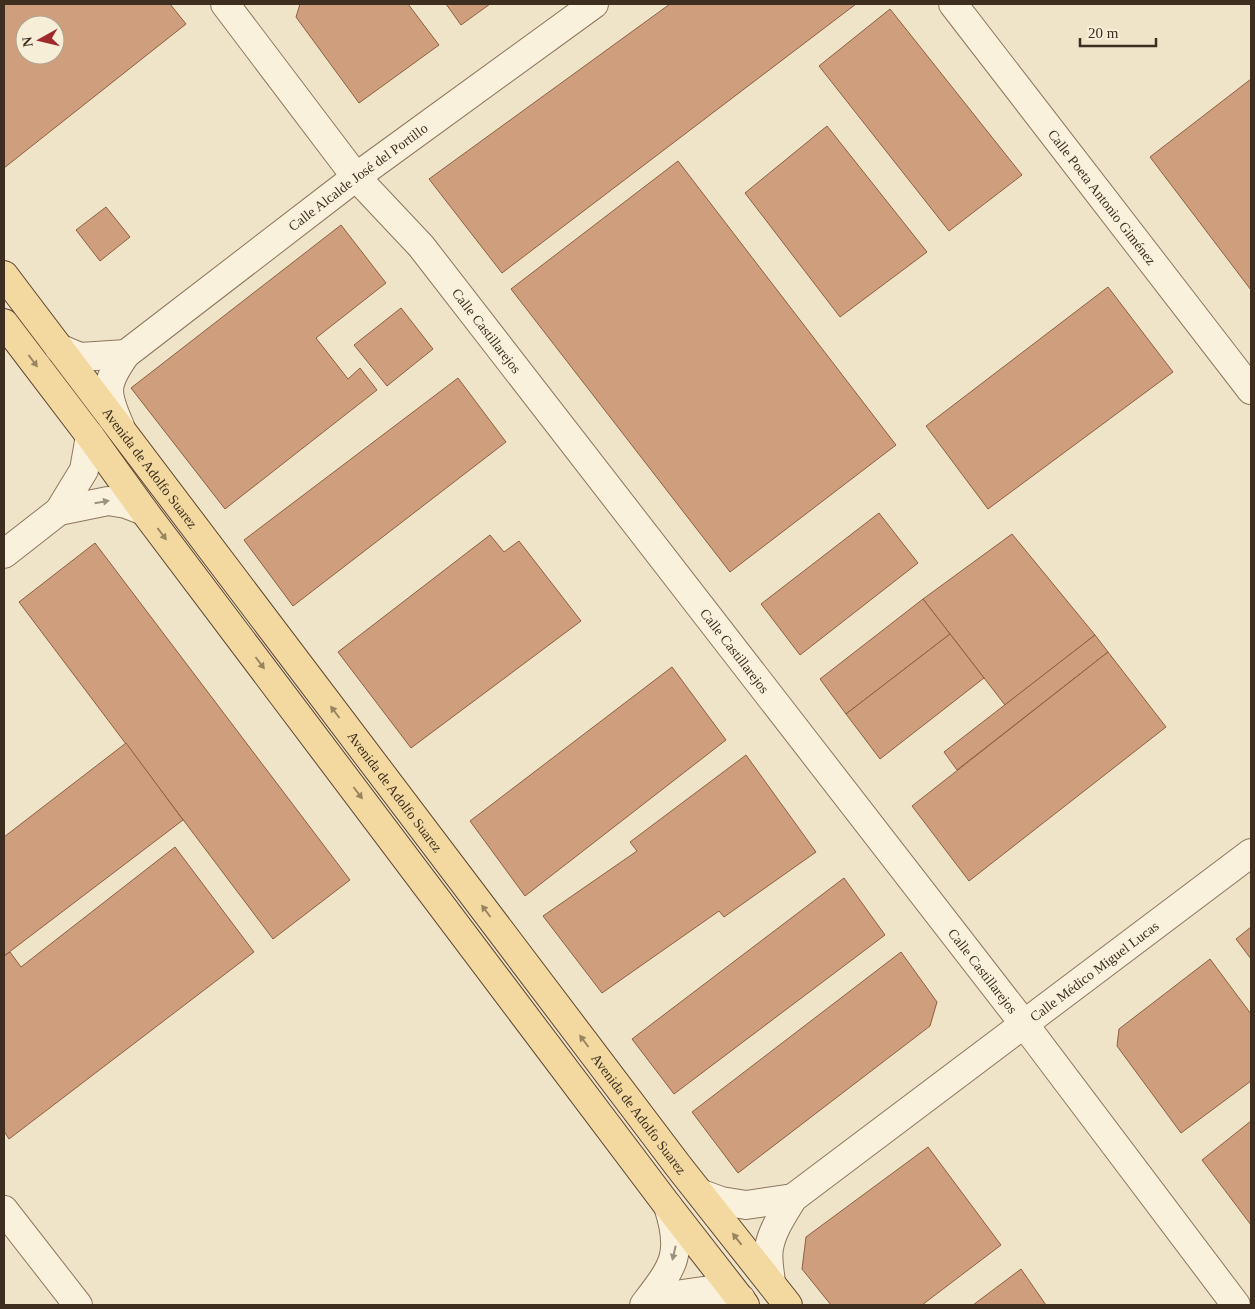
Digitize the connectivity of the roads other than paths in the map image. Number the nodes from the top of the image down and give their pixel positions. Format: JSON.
{"nodes":[{"id":1,"x":225,"y":4,"type":"edge"},
{"id":2,"x":594,"y":4,"type":"edge"},
{"id":3,"x":953,"y":4,"type":"edge"},
{"id":4,"x":356,"y":177,"type":"junction"},
{"id":5,"x":4,"y":275,"type":"edge"},
{"id":6,"x":4,"y":323,"type":"edge"},
{"id":7,"x":59,"y":348,"type":"junction"},
{"id":8,"x":126,"y":354,"type":"junction"},
{"id":9,"x":1251,"y":390,"type":"edge"},
{"id":10,"x":123,"y":433,"type":"junction"},
{"id":11,"x":90,"y":436,"type":"junction"},
{"id":12,"x":59,"y":511,"type":"junction"},
{"id":13,"x":144,"y":511,"type":"junction"},
{"id":14,"x":4,"y":554,"type":"edge"},
{"id":15,"x":1251,"y":853,"type":"edge"},
{"id":16,"x":1024,"y":1024,"type":"junction"},
{"id":17,"x":702,"y":1194,"type":"junction"},
{"id":18,"x":793,"y":1198,"type":"junction"},
{"id":19,"x":668,"y":1206,"type":"junction"},
{"id":20,"x":4,"y":1210,"type":"edge"},
{"id":21,"x":771,"y":1284,"type":"junction"},
{"id":22,"x":743,"y":1302,"type":"edge"},
{"id":23,"x":78,"y":1305,"type":"edge"},
{"id":24,"x":644,"y":1305,"type":"edge"},
{"id":25,"x":654,"y":1305,"type":"edge"},
{"id":26,"x":788,"y":1305,"type":"edge"},
{"id":27,"x":1236,"y":1305,"type":"edge"}],
"edges":[{"from":1,"to":4,"type":"street","name":"Calle Castillarejos"},
{"from":2,"to":4,"type":"street","name":"Calle Alcalde José del Portillo"},
{"from":3,"to":9,"type":"street","name":"Calle Poeta Antonio Giménez"},
{"from":4,"to":8,"type":"street","name":"Calle Alcalde José del Portillo"},
{"from":4,"to":16,"type":"street","name":"Calle Castillarejos"},
{"from":5,"to":7,"type":"main road","name":"Avenida de Adolfo Suarez"},
{"from":6,"to":11,"type":"main road","name":"Avenida de Adolfo Suarez","one_way":true},
{"from":7,"to":8,"type":"street"},
{"from":7,"to":10,"type":"main road","name":"Avenida de Adolfo Suarez"},
{"from":8,"to":10,"type":"street"},
{"from":17,"to":10,"type":"main road","name":"Avenida de Adolfo Suarez","one_way":true},
{"from":11,"to":12,"type":"street"},
{"from":11,"to":13,"type":"main road","name":"Avenida de Adolfo Suarez"},
{"from":12,"to":13,"type":"street","one_way":true},
{"from":12,"to":14,"type":"street"},
{"from":13,"to":19,"type":"main road","name":"Avenida de Adolfo Suarez","one_way":true},
{"from":15,"to":16,"type":"street","name":"Calle Médico Miguel Lucas"},
{"from":16,"to":18,"type":"street","name":"Calle Médico Miguel Lucas"},
{"from":16,"to":27,"type":"street","name":"Calle Castillarejos"},
{"from":17,"to":18,"type":"street"},
{"from":21,"to":17,"type":"main road","name":"Avenida de Adolfo Suarez","one_way":true},
{"from":18,"to":21,"type":"street"},
{"from":19,"to":22,"type":"main road","name":"Avenida de Adolfo Suarez"},
{"from":19,"to":24,"type":"street","one_way":true},
{"from":20,"to":23,"type":"street"},
{"from":21,"to":26,"type":"main road","name":"Avenida de Adolfo Suarez"},
{"from":22,"to":25,"type":"street"}]}
